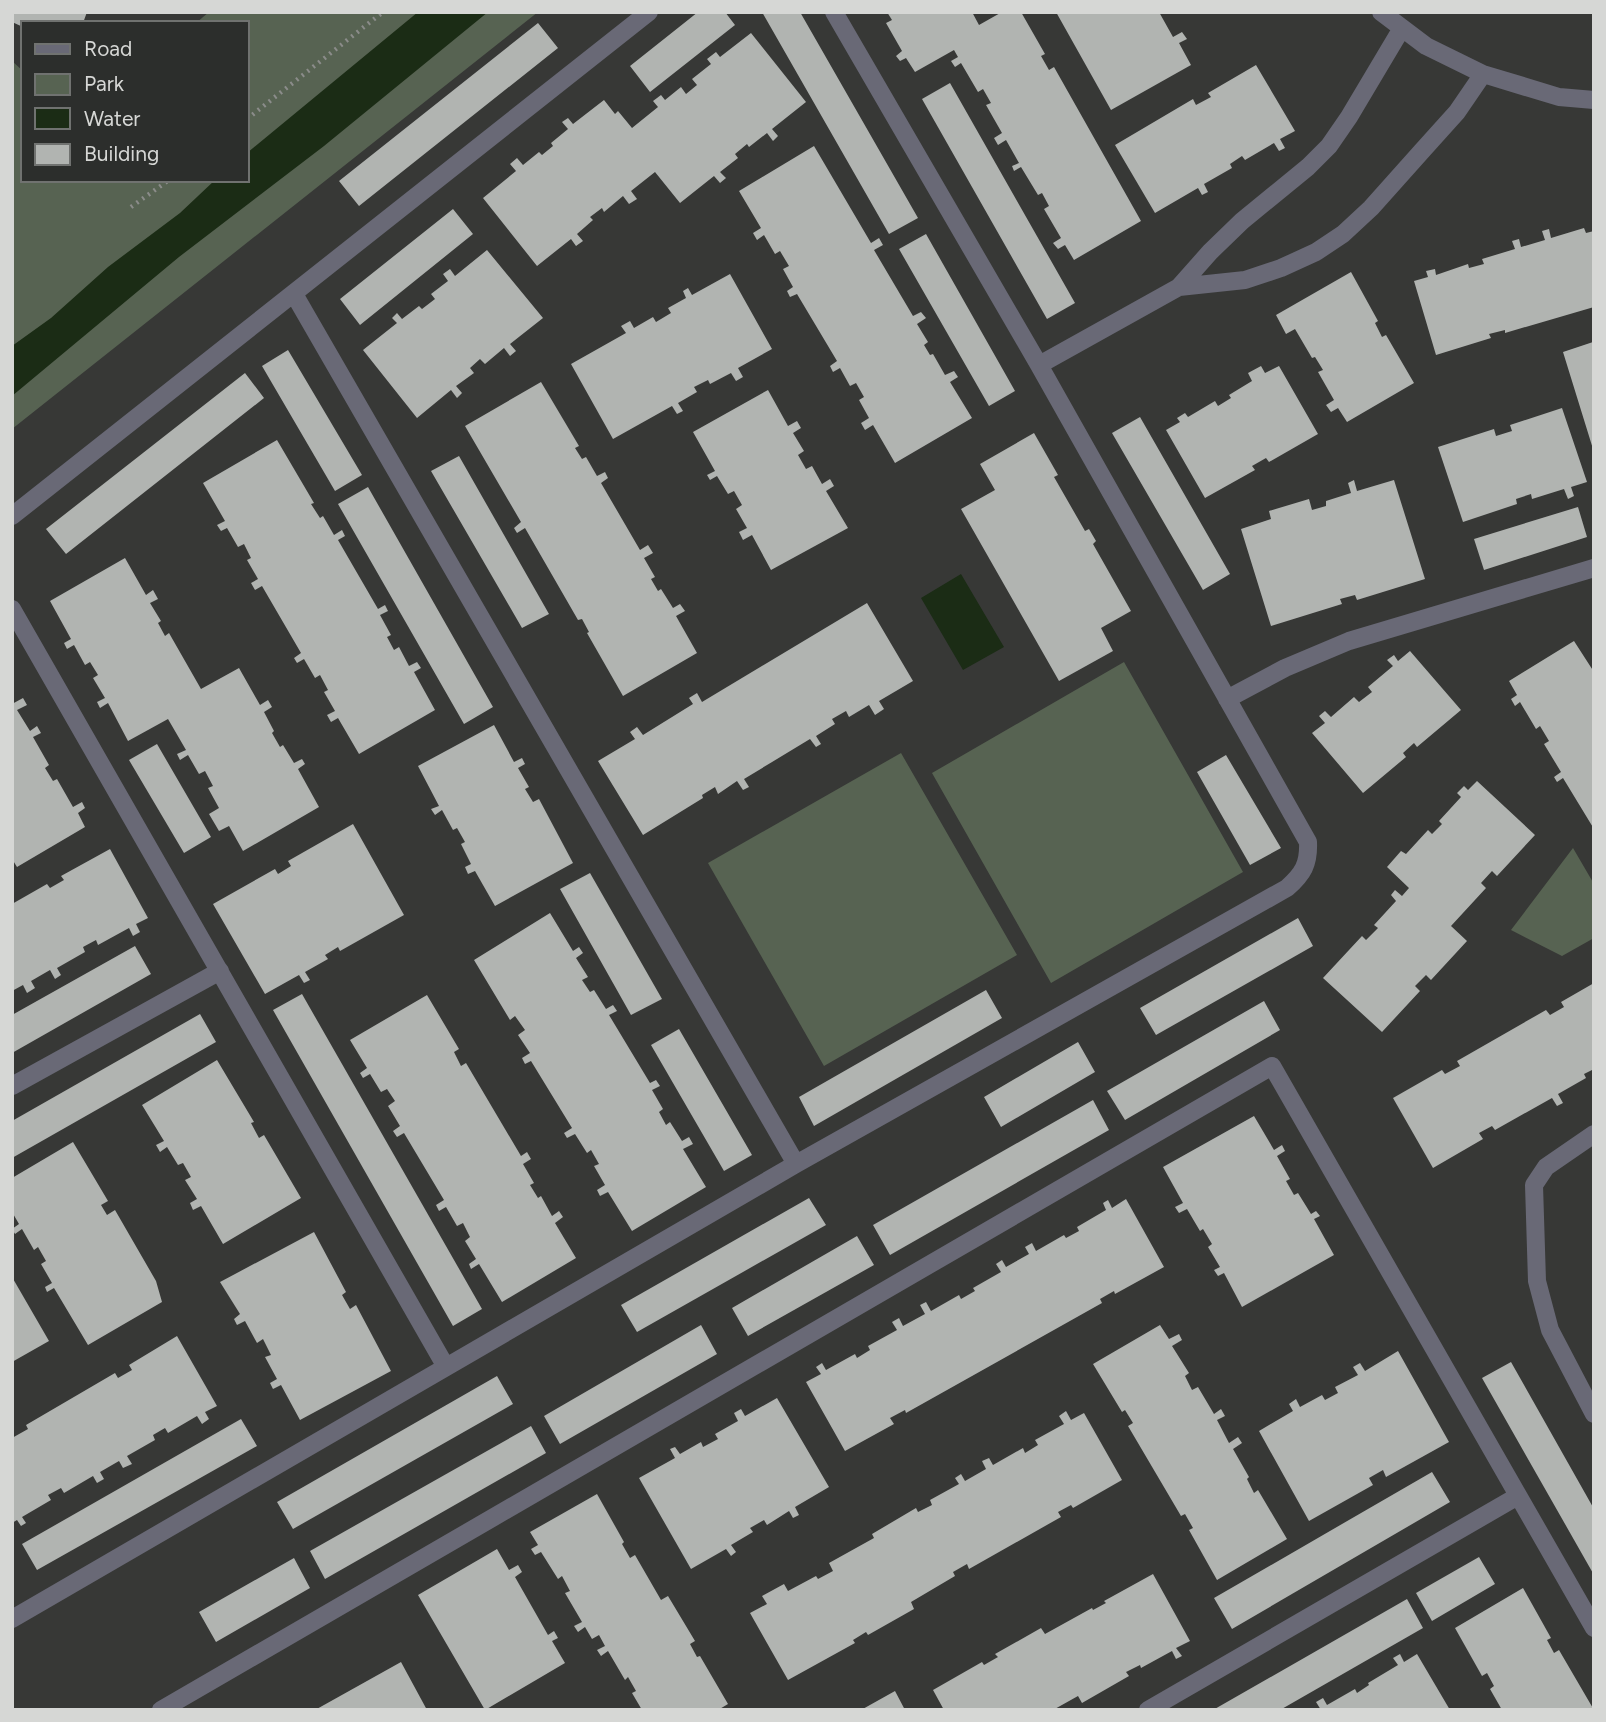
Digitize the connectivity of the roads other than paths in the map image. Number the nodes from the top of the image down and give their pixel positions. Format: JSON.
{"nodes":[{"id":1,"x":649,"y":12,"type":"edge"},
{"id":2,"x":834,"y":12,"type":"edge"},
{"id":3,"x":1381,"y":12,"type":"edge"},
{"id":4,"x":1402,"y":28,"type":"junction"},
{"id":5,"x":1483,"y":74,"type":"junction"},
{"id":6,"x":1594,"y":100,"type":"edge"},
{"id":7,"x":1179,"y":286,"type":"junction"},
{"id":8,"x":293,"y":294,"type":"junction"},
{"id":9,"x":1038,"y":365,"type":"junction"},
{"id":10,"x":12,"y":516,"type":"edge"},
{"id":11,"x":1594,"y":568,"type":"edge"},
{"id":12,"x":12,"y":609,"type":"edge"},
{"id":13,"x":1227,"y":699,"type":"junction"},
{"id":14,"x":220,"y":971,"type":"junction"},
{"id":15,"x":12,"y":1086,"type":"edge"},
{"id":16,"x":1594,"y":1135,"type":"edge"},
{"id":17,"x":796,"y":1164,"type":"junction"},
{"id":18,"x":446,"y":1367,"type":"junction"},
{"id":19,"x":1594,"y":1414,"type":"edge"},
{"id":20,"x":1518,"y":1496,"type":"junction"},
{"id":21,"x":12,"y":1619,"type":"edge"},
{"id":22,"x":1594,"y":1628,"type":"edge"},
{"id":23,"x":162,"y":1710,"type":"edge"},
{"id":24,"x":1148,"y":1710,"type":"edge"}],
"edges":[{"from":1,"to":8,"type":"street"},
{"from":2,"to":9,"type":"street"},
{"from":3,"to":4,"type":"street"},
{"from":4,"to":5,"type":"street"},
{"from":4,"to":7,"type":"street"},
{"from":5,"to":6,"type":"street"},
{"from":5,"to":7,"type":"street"},
{"from":7,"to":9,"type":"street"},
{"from":8,"to":10,"type":"street"},
{"from":8,"to":17,"type":"street"},
{"from":9,"to":13,"type":"street"},
{"from":11,"to":13,"type":"street"},
{"from":12,"to":14,"type":"street"},
{"from":13,"to":17,"type":"street"},
{"from":14,"to":15,"type":"street"},
{"from":14,"to":18,"type":"street"},
{"from":16,"to":19,"type":"street"},
{"from":17,"to":18,"type":"street"},
{"from":18,"to":21,"type":"street"},
{"from":20,"to":22,"type":"street"},
{"from":20,"to":23,"type":"street"},
{"from":20,"to":24,"type":"street"}]}
